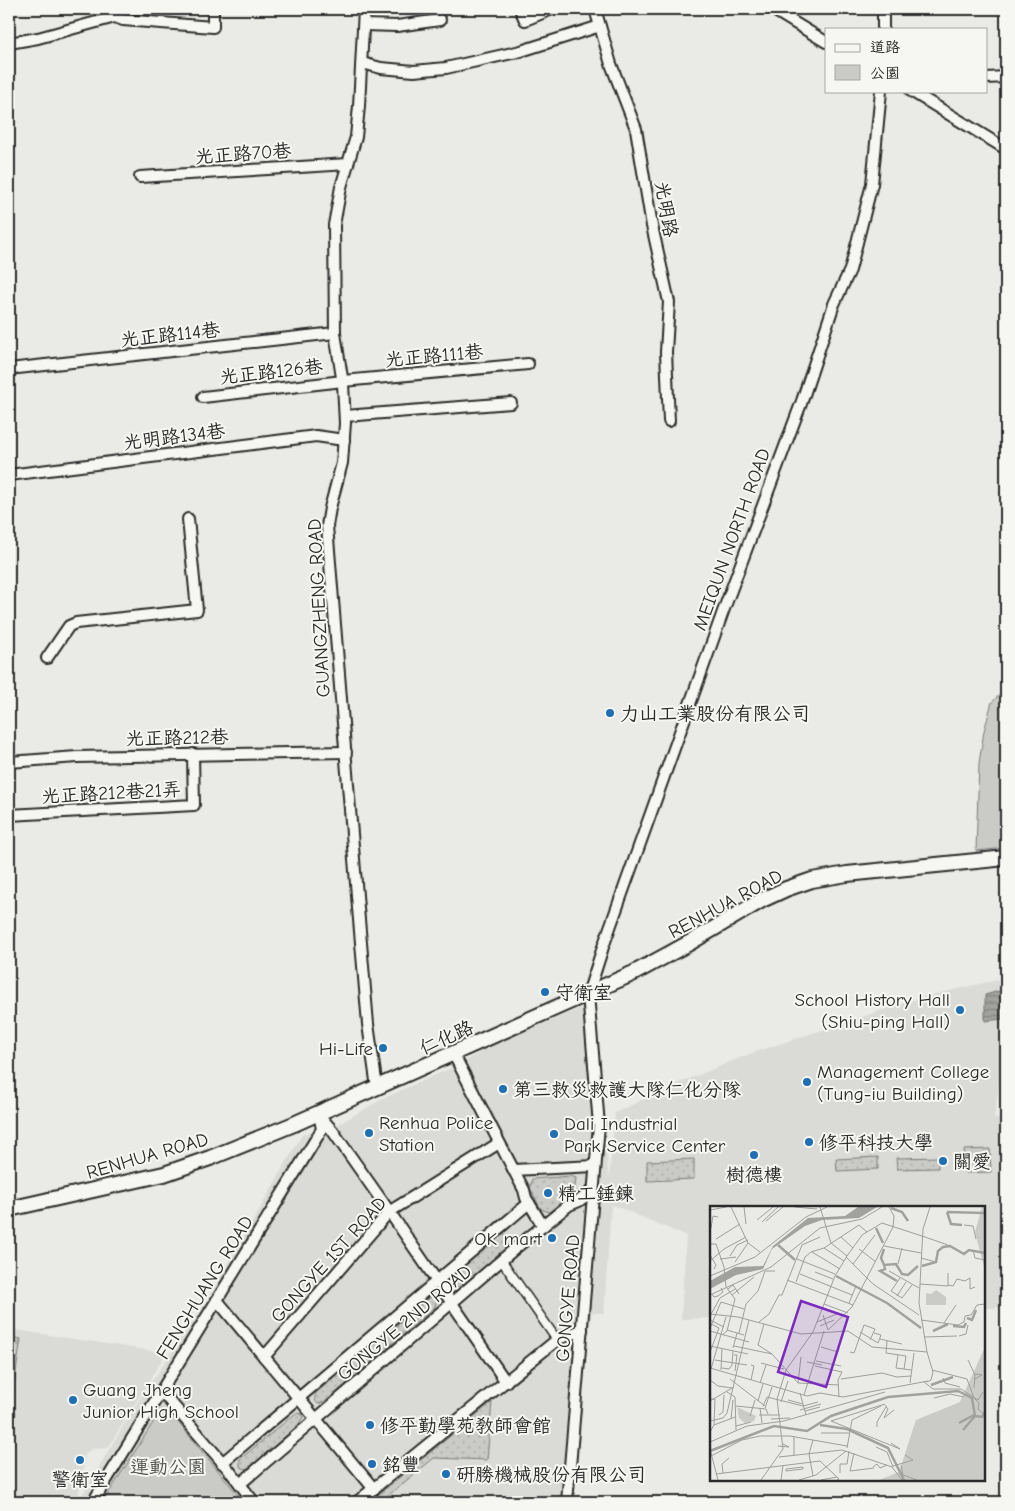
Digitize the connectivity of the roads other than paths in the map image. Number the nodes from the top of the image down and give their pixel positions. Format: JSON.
{"nodes":[{"id":1,"x":213,"y":9,"type":"edge"},
{"id":2,"x":364,"y":9,"type":"edge"},
{"id":3,"x":520,"y":9,"type":"edge"},
{"id":4,"x":552,"y":9,"type":"edge"},
{"id":5,"x":595,"y":9,"type":"edge"},
{"id":6,"x":772,"y":9,"type":"edge"},
{"id":7,"x":883,"y":9,"type":"edge"},
{"id":8,"x":440,"y":20,"type":"dead end"},
{"id":9,"x":364,"y":25,"type":"junction"},
{"id":10,"x":600,"y":26,"type":"junction"},
{"id":11,"x":883,"y":28,"type":"edge"},
{"id":12,"x":825,"y":41,"type":"edge"},
{"id":13,"x":9,"y":44,"type":"edge"},
{"id":14,"x":362,"y":63,"type":"junction"},
{"id":15,"x":1006,"y":77,"type":"edge"},
{"id":16,"x":988,"y":78,"type":"edge"},
{"id":17,"x":881,"y":92,"type":"edge"},
{"id":18,"x":913,"y":92,"type":"edge"},
{"id":19,"x":1006,"y":149,"type":"edge"},
{"id":20,"x":348,"y":164,"type":"junction"},
{"id":21,"x":140,"y":177,"type":"dead end"},
{"id":22,"x":335,"y":333,"type":"junction"},
{"id":23,"x":528,"y":364,"type":"dead end"},
{"id":24,"x":9,"y":369,"type":"edge"},
{"id":25,"x":343,"y":381,"type":"junction"},
{"id":26,"x":203,"y":396,"type":"dead end"},
{"id":27,"x":511,"y":403,"type":"dead end"},
{"id":28,"x":345,"y":416,"type":"junction"},
{"id":29,"x":669,"y":421,"type":"dead end"},
{"id":30,"x":344,"y":440,"type":"junction"},
{"id":31,"x":9,"y":474,"type":"edge"},
{"id":32,"x":188,"y":519,"type":"dead end"},
{"id":33,"x":47,"y":658,"type":"dead end"},
{"id":34,"x":346,"y":752,"type":"junction"},
{"id":35,"x":193,"y":754,"type":"junction"},
{"id":36,"x":9,"y":762,"type":"edge"},
{"id":37,"x":9,"y":815,"type":"edge"},
{"id":38,"x":1006,"y":858,"type":"edge"},
{"id":39,"x":588,"y":994,"type":"junction"},
{"id":40,"x":454,"y":1053,"type":"junction"},
{"id":41,"x":377,"y":1088,"type":"junction"},
{"id":42,"x":319,"y":1114,"type":"junction"},
{"id":43,"x":499,"y":1143,"type":"junction"},
{"id":44,"x":595,"y":1166,"type":"junction"},
{"id":45,"x":513,"y":1170,"type":"junction"},
{"id":46,"x":593,"y":1190,"type":"junction"},
{"id":47,"x":528,"y":1203,"type":"junction"},
{"id":48,"x":9,"y":1209,"type":"edge"},
{"id":49,"x":389,"y":1212,"type":"junction"},
{"id":50,"x":543,"y":1226,"type":"junction"},
{"id":51,"x":502,"y":1261,"type":"junction"},
{"id":52,"x":436,"y":1282,"type":"junction"},
{"id":53,"x":217,"y":1300,"type":"junction"},
{"id":54,"x":452,"y":1304,"type":"junction"},
{"id":55,"x":582,"y":1330,"type":"junction"},
{"id":56,"x":556,"y":1340,"type":"junction"},
{"id":57,"x":264,"y":1357,"type":"junction"},
{"id":58,"x":506,"y":1382,"type":"junction"},
{"id":59,"x":161,"y":1391,"type":"junction"},
{"id":60,"x":298,"y":1398,"type":"junction"},
{"id":61,"x":316,"y":1419,"type":"junction"},
{"id":62,"x":222,"y":1463,"type":"junction"},
{"id":63,"x":240,"y":1484,"type":"junction"},
{"id":64,"x":374,"y":1489,"type":"junction"},
{"id":65,"x":93,"y":1502,"type":"edge"},
{"id":66,"x":254,"y":1502,"type":"edge"},
{"id":67,"x":357,"y":1502,"type":"edge"},
{"id":68,"x":567,"y":1502,"type":"edge"}],
"edges":[{"from":1,"to":13,"type":"street"},
{"from":2,"to":9,"type":"street","name":"GUANGZHENG ROAD"},
{"from":3,"to":4,"type":"street"},
{"from":5,"to":10,"type":"street","name":"光明路"},
{"from":6,"to":12,"type":"street"},
{"from":7,"to":11,"type":"street"},
{"from":8,"to":9,"type":"street"},
{"from":9,"to":14,"type":"street","name":"GUANGZHENG ROAD"},
{"from":10,"to":14,"type":"street"},
{"from":10,"to":29,"type":"street","name":"光明路"},
{"from":14,"to":20,"type":"street","name":"GUANGZHENG ROAD"},
{"from":15,"to":16,"type":"street"},
{"from":17,"to":39,"type":"street","name":"MEIQUN NORTH ROAD"},
{"from":18,"to":19,"type":"street"},
{"from":20,"to":21,"type":"street","name":"光正路70巷"},
{"from":20,"to":22,"type":"street","name":"GUANGZHENG ROAD"},
{"from":22,"to":24,"type":"street","name":"光正路114巷"},
{"from":22,"to":25,"type":"street","name":"GUANGZHENG ROAD"},
{"from":23,"to":25,"type":"street","name":"光正路111巷"},
{"from":25,"to":26,"type":"street","name":"光正路126巷"},
{"from":25,"to":28,"type":"street","name":"GUANGZHENG ROAD"},
{"from":27,"to":28,"type":"street"},
{"from":28,"to":30,"type":"street","name":"GUANGZHENG ROAD"},
{"from":30,"to":31,"type":"street","name":"光明路134巷"},
{"from":30,"to":34,"type":"street","name":"GUANGZHENG ROAD"},
{"from":32,"to":33,"type":"street"},
{"from":34,"to":35,"type":"street","name":"光正路212巷"},
{"from":34,"to":41,"type":"street","name":"GUANGZHENG ROAD"},
{"from":35,"to":36,"type":"street","name":"光正路212巷"},
{"from":35,"to":37,"type":"street","name":"光正路212巷21弄"},
{"from":38,"to":39,"type":"main road","name":"RENHUA ROAD"},
{"from":39,"to":40,"type":"main road","name":"仁化路"},
{"from":39,"to":44,"type":"street","name":"GONGYE ROAD"},
{"from":40,"to":41,"type":"main road","name":"仁化路"},
{"from":40,"to":43,"type":"street"},
{"from":41,"to":42,"type":"main road","name":"仁化路"},
{"from":42,"to":48,"type":"main road","name":"RENHUA ROAD"},
{"from":42,"to":49,"type":"street"},
{"from":42,"to":53,"type":"street","name":"FENGHUANG ROAD"},
{"from":43,"to":45,"type":"street"},
{"from":43,"to":49,"type":"street","name":"GONGYE 1ST ROAD"},
{"from":44,"to":45,"type":"street"},
{"from":44,"to":46,"type":"street","name":"GONGYE ROAD"},
{"from":45,"to":47,"type":"street"},
{"from":46,"to":50,"type":"street","name":"GONGYE 2ND ROAD"},
{"from":46,"to":55,"type":"street","name":"GONGYE ROAD"},
{"from":47,"to":50,"type":"street"},
{"from":47,"to":52,"type":"street","name":"GONGYE 2ND ROAD"},
{"from":49,"to":52,"type":"street"},
{"from":49,"to":57,"type":"street","name":"GONGYE 1ST ROAD"},
{"from":50,"to":51,"type":"street","name":"GONGYE 2ND ROAD"},
{"from":51,"to":54,"type":"street","name":"GONGYE 2ND ROAD"},
{"from":51,"to":56,"type":"street"},
{"from":52,"to":54,"type":"street"},
{"from":52,"to":60,"type":"street","name":"GONGYE 2ND ROAD"},
{"from":53,"to":57,"type":"street"},
{"from":53,"to":59,"type":"street","name":"FENGHUANG ROAD"},
{"from":54,"to":58,"type":"street"},
{"from":54,"to":61,"type":"street","name":"GONGYE 2ND ROAD"},
{"from":55,"to":56,"type":"street"},
{"from":55,"to":68,"type":"street","name":"GONGYE ROAD"},
{"from":56,"to":58,"type":"street"},
{"from":57,"to":60,"type":"street"},
{"from":58,"to":64,"type":"street"},
{"from":59,"to":62,"type":"street"},
{"from":59,"to":65,"type":"street","name":"FENGHUANG ROAD"},
{"from":60,"to":61,"type":"street"},
{"from":60,"to":62,"type":"street","name":"GONGYE 2ND ROAD"},
{"from":61,"to":63,"type":"street","name":"GONGYE 2ND ROAD"},
{"from":61,"to":64,"type":"street"},
{"from":62,"to":63,"type":"street"},
{"from":63,"to":66,"type":"street"},
{"from":64,"to":67,"type":"street"}]}
